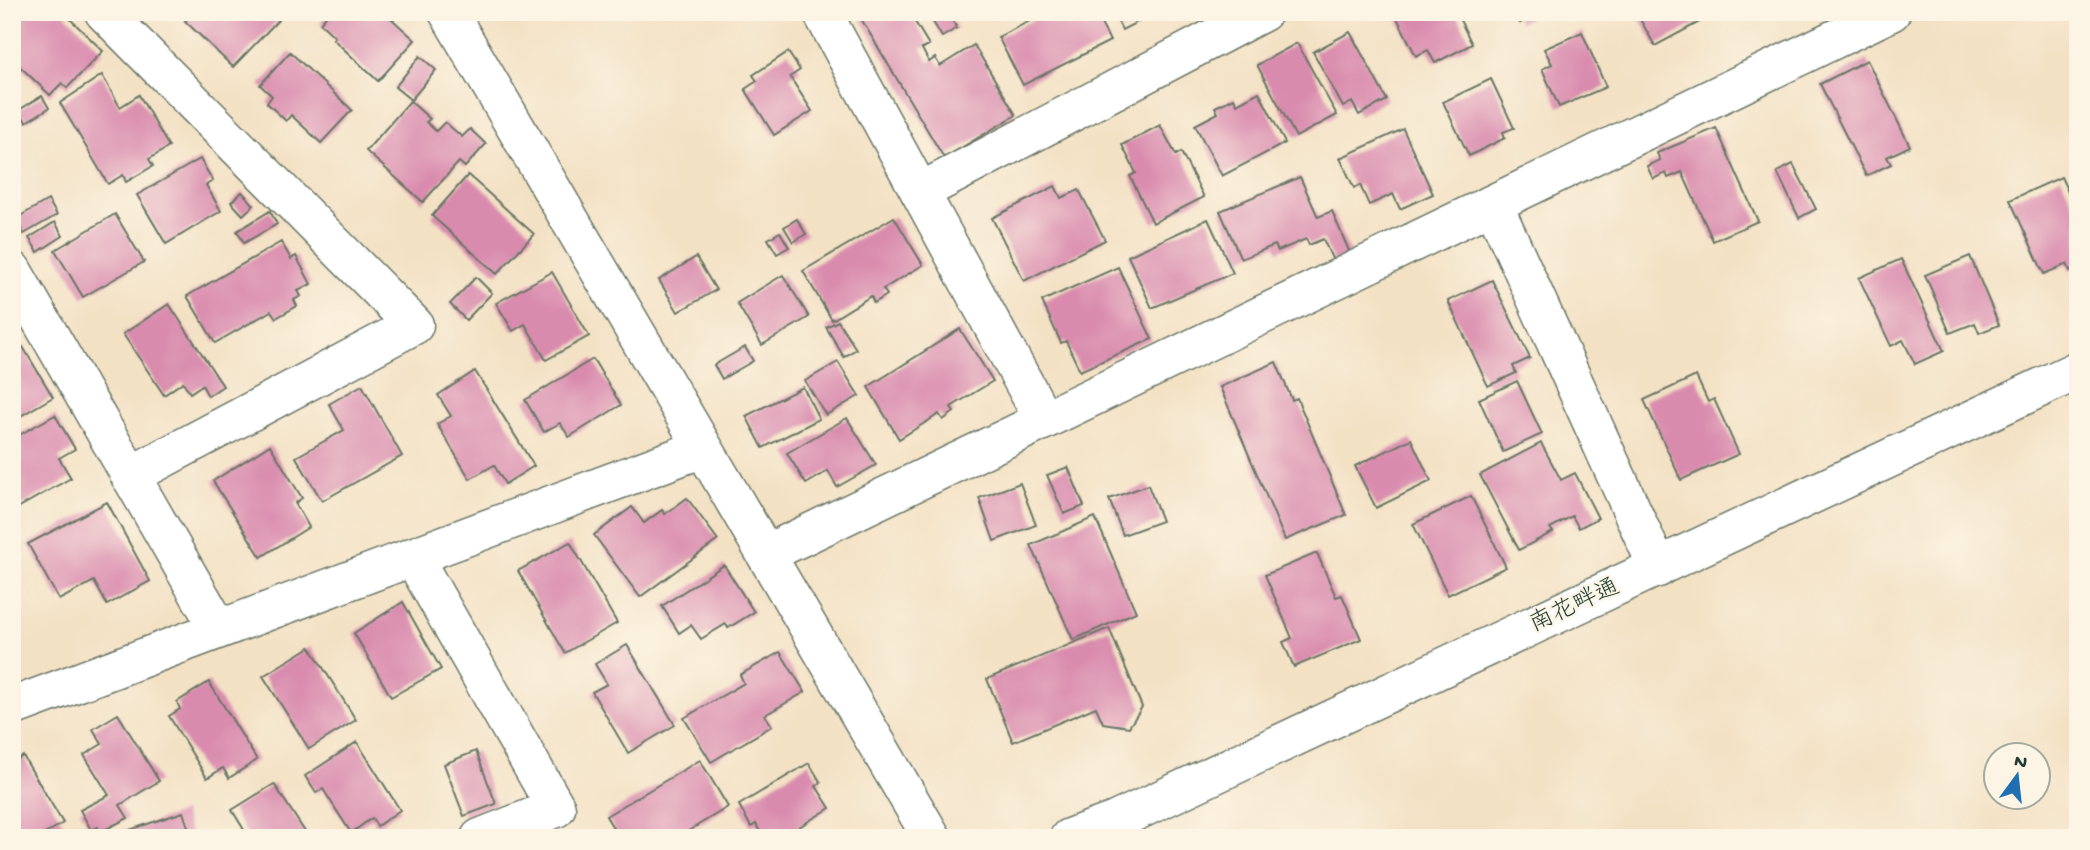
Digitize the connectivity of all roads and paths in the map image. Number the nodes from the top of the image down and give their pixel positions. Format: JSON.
{"nodes":[{"id":1,"x":104,"y":12,"type":"edge"},
{"id":2,"x":448,"y":12,"type":"edge"},
{"id":3,"x":822,"y":12,"type":"edge"},
{"id":4,"x":1263,"y":12,"type":"edge"},
{"id":5,"x":1891,"y":12,"type":"edge"},
{"id":6,"x":1835,"y":24,"type":"edge"},
{"id":7,"x":920,"y":192,"type":"junction"},
{"id":8,"x":1493,"y":204,"type":"junction"},
{"id":9,"x":12,"y":270,"type":"edge"},
{"id":10,"x":2078,"y":370,"type":"edge"},
{"id":11,"x":1044,"y":420,"type":"junction"},
{"id":12,"x":703,"y":448,"type":"junction"},
{"id":13,"x":131,"y":476,"type":"junction"},
{"id":14,"x":766,"y":554,"type":"junction"},
{"id":15,"x":413,"y":557,"type":"junction"},
{"id":16,"x":1658,"y":568,"type":"junction"},
{"id":17,"x":219,"y":629,"type":"junction"},
{"id":18,"x":12,"y":707,"type":"edge"},
{"id":19,"x":480,"y":838,"type":"edge"},
{"id":20,"x":932,"y":838,"type":"edge"},
{"id":21,"x":1069,"y":838,"type":"edge"}],
"edges":[{"from":1,"to":13,"type":"street"},
{"from":2,"to":12,"type":"street"},
{"from":3,"to":7,"type":"street"},
{"from":4,"to":7,"type":"street"},
{"from":5,"to":6,"type":"street"},
{"from":6,"to":8,"type":"street"},
{"from":7,"to":11,"type":"street"},
{"from":8,"to":11,"type":"street"},
{"from":8,"to":16,"type":"street"},
{"from":9,"to":13,"type":"street"},
{"from":10,"to":16,"type":"street","name":"南花畔通"},
{"from":11,"to":14,"type":"street"},
{"from":12,"to":14,"type":"street"},
{"from":12,"to":15,"type":"street"},
{"from":13,"to":17,"type":"street"},
{"from":14,"to":20,"type":"street"},
{"from":15,"to":17,"type":"street"},
{"from":15,"to":19,"type":"street"},
{"from":16,"to":21,"type":"street","name":"南花畔通"},
{"from":17,"to":18,"type":"street"}]}
